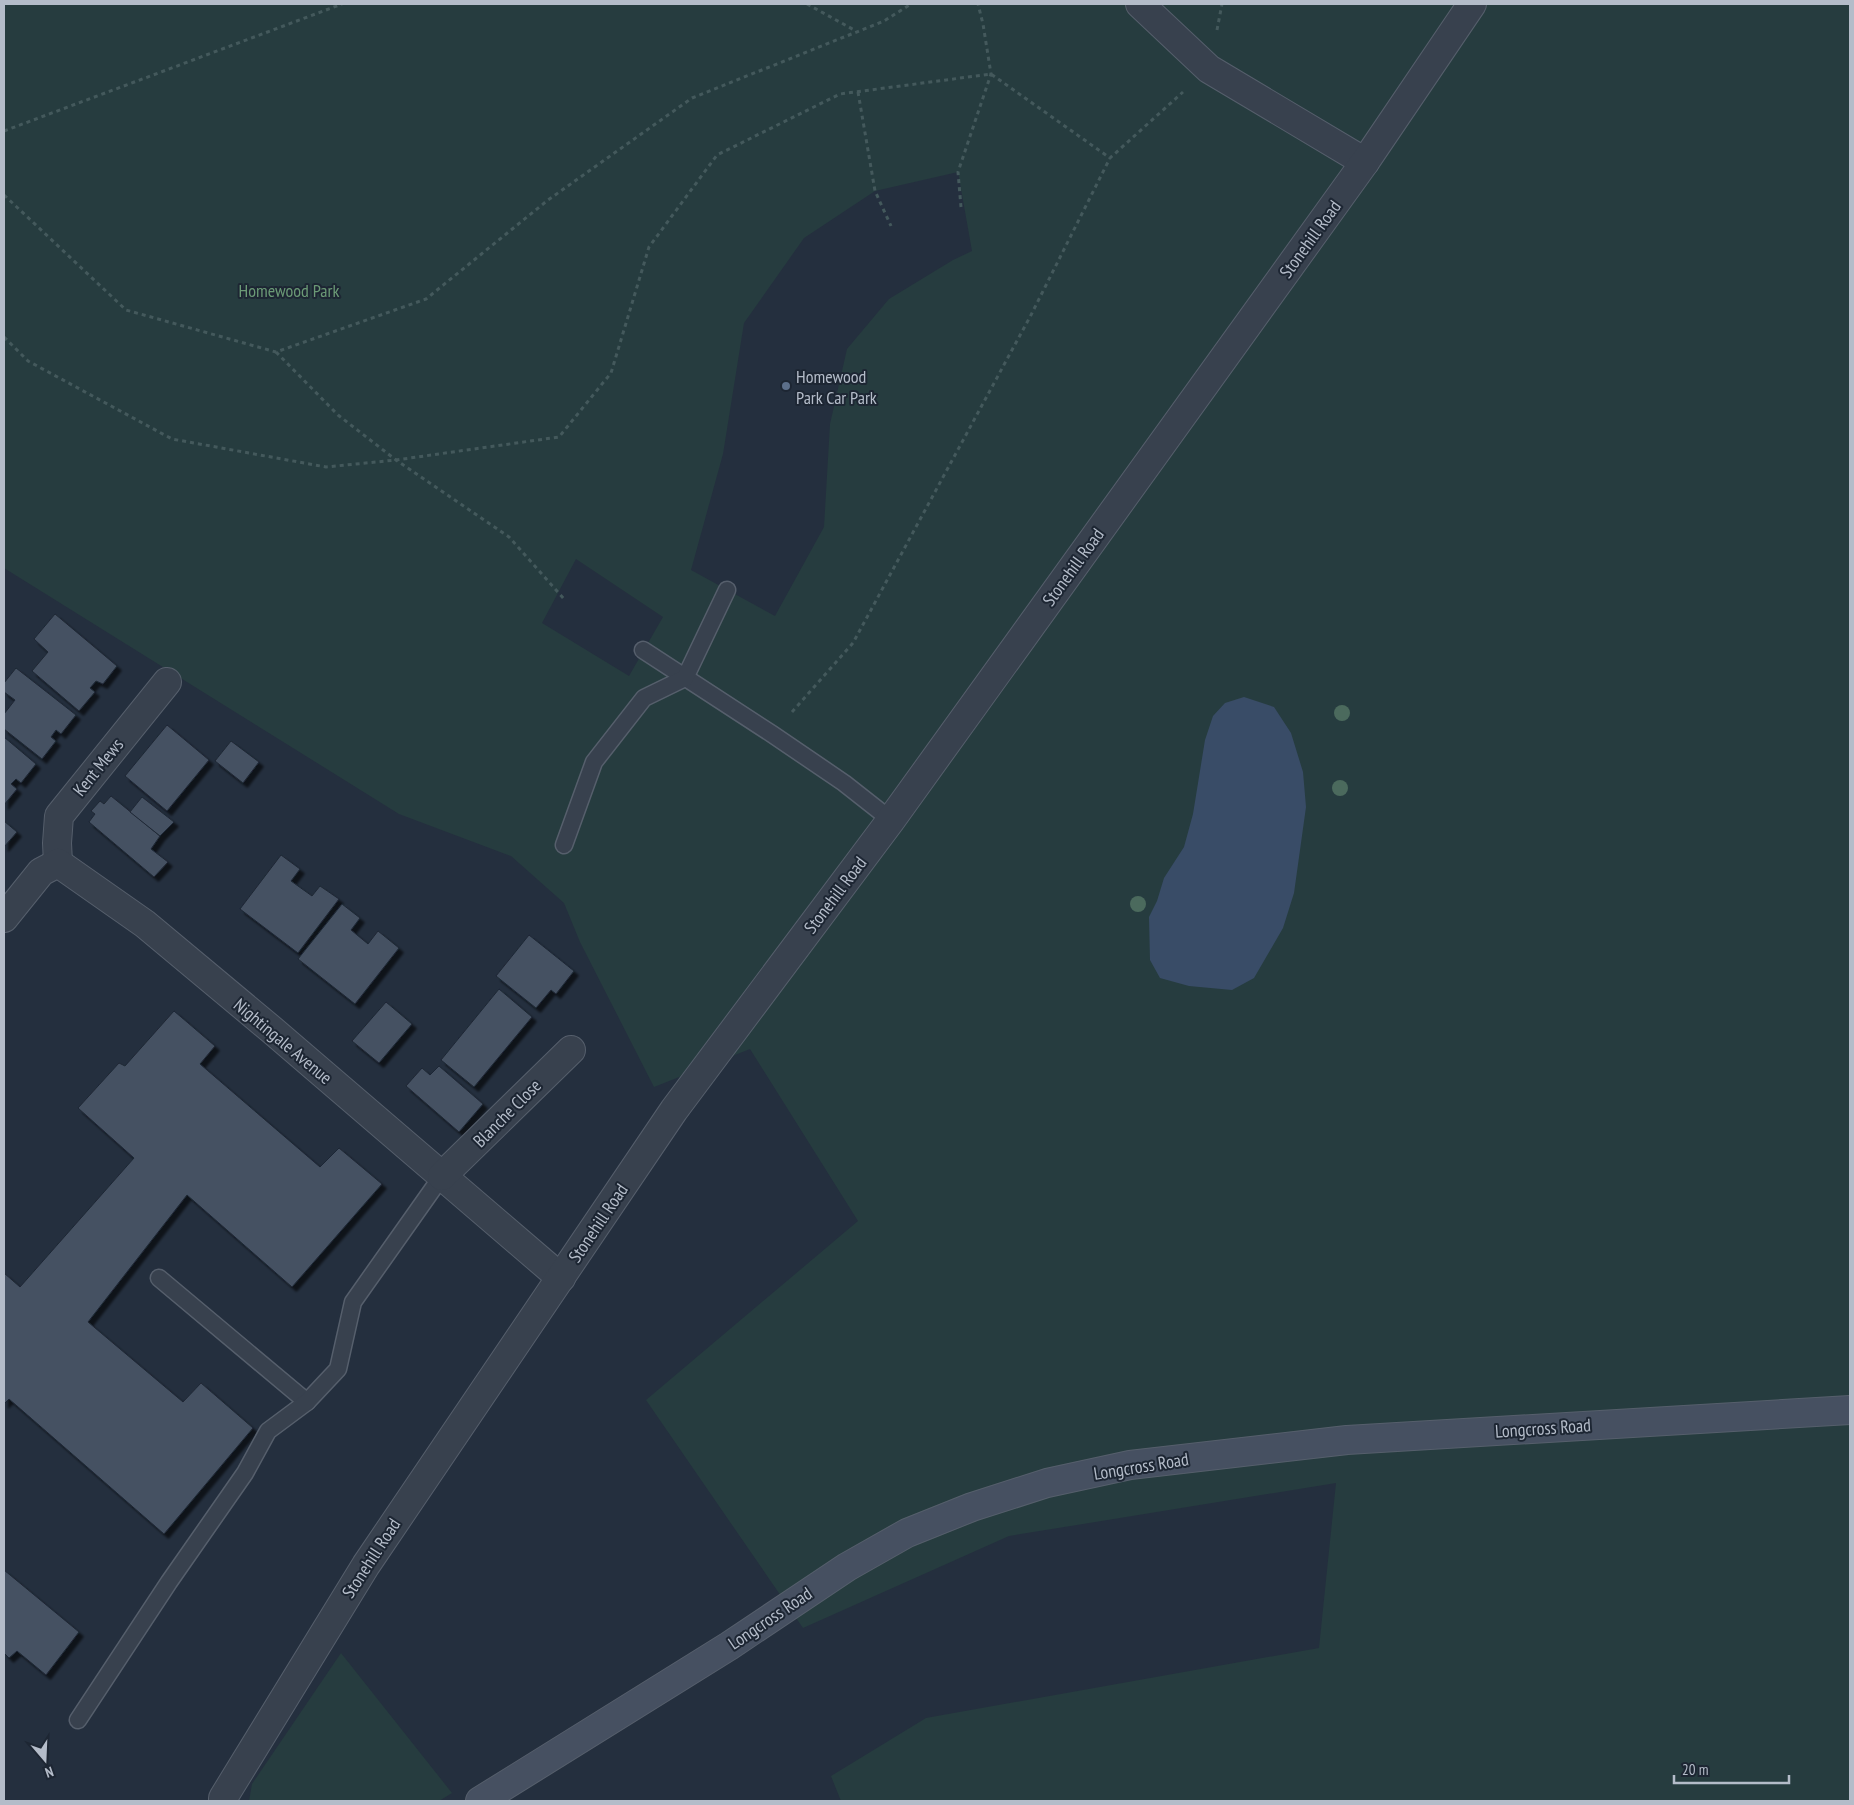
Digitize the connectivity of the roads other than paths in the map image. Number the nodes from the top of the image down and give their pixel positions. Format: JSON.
{"nodes":[{"id":1,"x":1140,"y":4,"type":"edge"},
{"id":2,"x":1472,"y":4,"type":"edge"},
{"id":3,"x":1365,"y":162,"type":"junction"},
{"id":4,"x":727,"y":590,"type":"dead end"},
{"id":5,"x":643,"y":650,"type":"dead end"},
{"id":6,"x":686,"y":678,"type":"junction"},
{"id":7,"x":166,"y":682,"type":"dead end"},
{"id":8,"x":891,"y":820,"type":"junction"},
{"id":9,"x":564,"y":846,"type":"dead end"},
{"id":10,"x":58,"y":863,"type":"junction"},
{"id":11,"x":4,"y":918,"type":"edge"},
{"id":12,"x":571,"y":1050,"type":"dead end"},
{"id":13,"x":442,"y":1176,"type":"junction"},
{"id":14,"x":158,"y":1278,"type":"dead end"},
{"id":15,"x":561,"y":1278,"type":"junction"},
{"id":16,"x":307,"y":1402,"type":"junction"},
{"id":17,"x":1850,"y":1410,"type":"edge"},
{"id":18,"x":78,"y":1720,"type":"dead end"},
{"id":19,"x":223,"y":1801,"type":"edge"},
{"id":20,"x":481,"y":1801,"type":"edge"}],
"edges":[{"from":1,"to":3,"type":"street"},
{"from":2,"to":3,"type":"street","name":"Stonehill Road"},
{"from":3,"to":8,"type":"street","name":"Stonehill Road"},
{"from":4,"to":6,"type":"lane"},
{"from":5,"to":6,"type":"lane"},
{"from":6,"to":8,"type":"lane"},
{"from":6,"to":9,"type":"lane"},
{"from":7,"to":10,"type":"street","name":"Kent Mews"},
{"from":8,"to":15,"type":"street","name":"Stonehill Road"},
{"from":10,"to":11,"type":"street"},
{"from":10,"to":13,"type":"street","name":"Nightingale Avenue"},
{"from":12,"to":13,"type":"street","name":"Blanche Close"},
{"from":13,"to":15,"type":"street","name":"Nightingale Avenue"},
{"from":13,"to":16,"type":"lane"},
{"from":14,"to":16,"type":"lane"},
{"from":15,"to":19,"type":"street","name":"Stonehill Road"},
{"from":16,"to":18,"type":"lane"},
{"from":17,"to":20,"type":"main road","name":"Longcross Road"}]}
